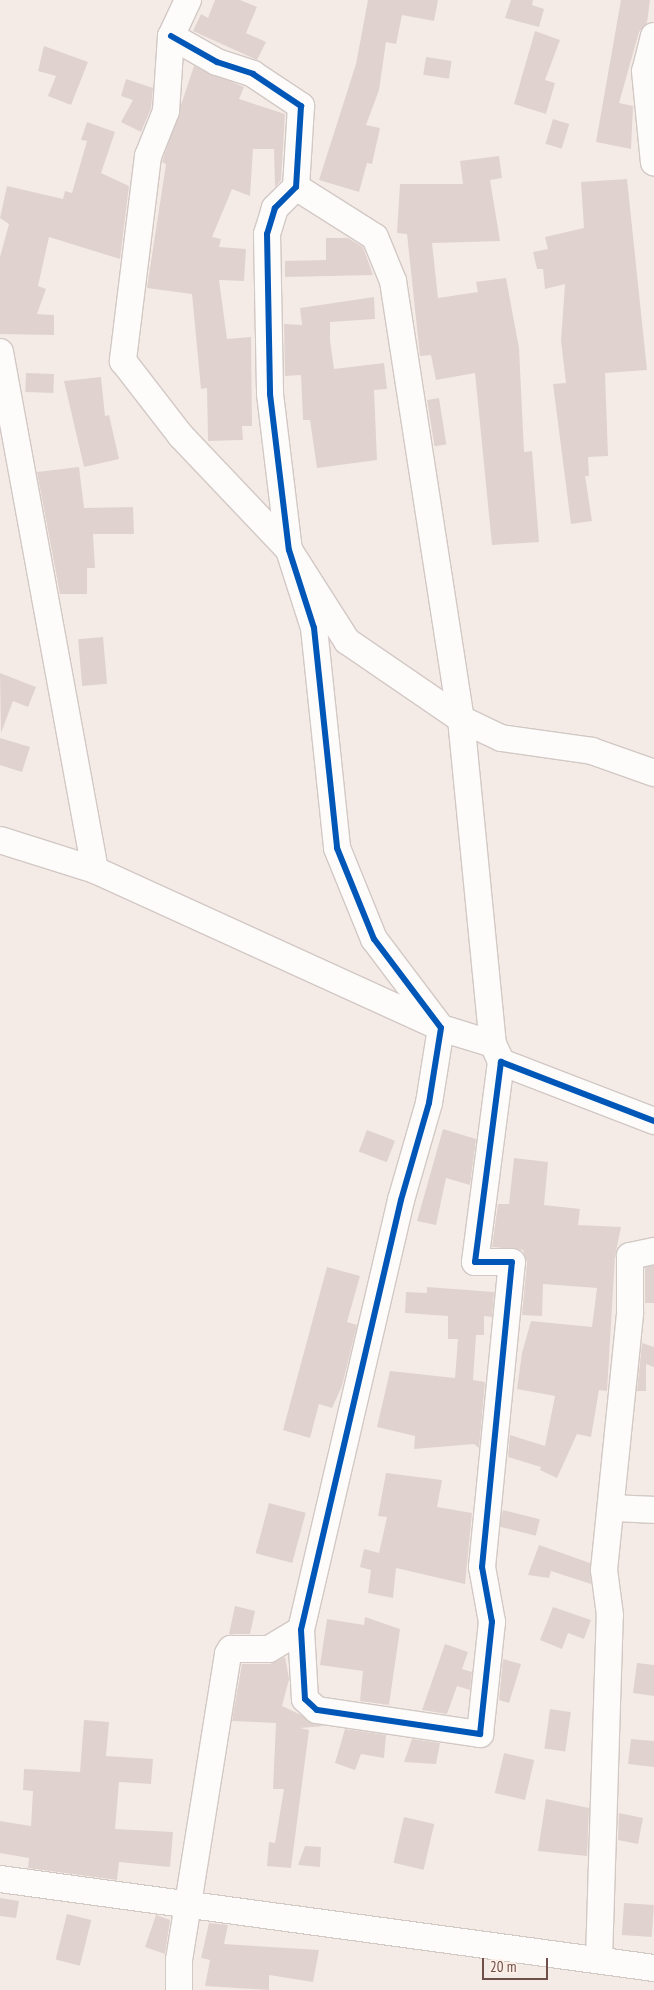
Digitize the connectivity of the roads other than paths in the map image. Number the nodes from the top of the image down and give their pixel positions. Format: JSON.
{"nodes":[{"id":1,"x":188,"y":0,"type":"edge"},
{"id":2,"x":171,"y":36,"type":"junction"},
{"id":3,"x":654,"y":36,"type":"edge"},
{"id":4,"x":654,"y":163,"type":"edge"},
{"id":5,"x":296,"y":188,"type":"junction"},
{"id":6,"x":0,"y":352,"type":"edge"},
{"id":7,"x":289,"y":550,"type":"junction"},
{"id":8,"x":461,"y":719,"type":"junction"},
{"id":9,"x":654,"y":773,"type":"edge"},
{"id":10,"x":0,"y":840,"type":"edge"},
{"id":11,"x":95,"y":870,"type":"junction"},
{"id":12,"x":441,"y":1028,"type":"junction"},
{"id":13,"x":497,"y":1053,"type":"junction"},
{"id":14,"x":654,"y":1122,"type":"edge"},
{"id":15,"x":654,"y":1251,"type":"edge"},
{"id":16,"x":612,"y":1508,"type":"junction"},
{"id":17,"x":654,"y":1510,"type":"edge"},
{"id":18,"x":301,"y":1630,"type":"junction"},
{"id":19,"x":0,"y":1880,"type":"edge"},
{"id":20,"x":188,"y":1906,"type":"junction"},
{"id":21,"x":599,"y":1959,"type":"junction"},
{"id":22,"x":654,"y":1968,"type":"edge"},
{"id":23,"x":179,"y":1990,"type":"edge"}],
"edges":[{"from":1,"to":2,"type":"street"},
{"from":2,"to":5,"type":"street"},
{"from":2,"to":7,"type":"street"},
{"from":3,"to":4,"type":"street"},
{"from":5,"to":7,"type":"street"},
{"from":5,"to":8,"type":"street"},
{"from":6,"to":11,"type":"street"},
{"from":7,"to":8,"type":"street"},
{"from":7,"to":12,"type":"street"},
{"from":8,"to":9,"type":"street"},
{"from":8,"to":13,"type":"street"},
{"from":10,"to":11,"type":"street"},
{"from":11,"to":12,"type":"street"},
{"from":12,"to":13,"type":"street"},
{"from":12,"to":18,"type":"street"},
{"from":13,"to":14,"type":"street"},
{"from":13,"to":18,"type":"street"},
{"from":15,"to":16,"type":"street"},
{"from":16,"to":17,"type":"street"},
{"from":16,"to":21,"type":"street"},
{"from":18,"to":20,"type":"street"},
{"from":19,"to":20,"type":"street"},
{"from":20,"to":21,"type":"street"},
{"from":20,"to":23,"type":"street"},
{"from":21,"to":22,"type":"street"}]}
